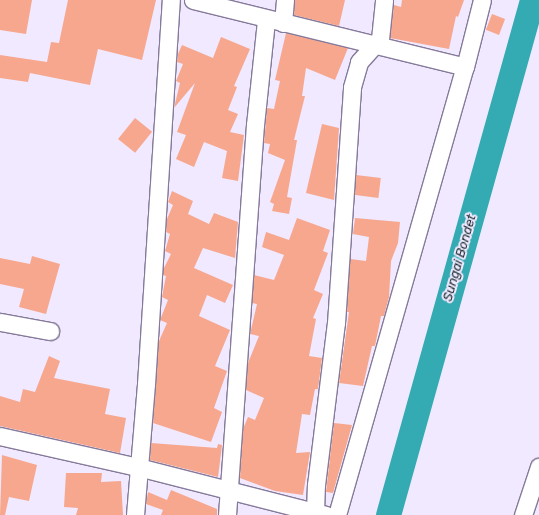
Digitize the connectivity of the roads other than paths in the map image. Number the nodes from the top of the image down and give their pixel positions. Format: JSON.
{"nodes":[{"id":1,"x":171,"y":0,"type":"edge"},
{"id":2,"x":193,"y":0,"type":"edge"},
{"id":3,"x":285,"y":0,"type":"edge"},
{"id":4,"x":384,"y":0,"type":"edge"},
{"id":5,"x":482,"y":0,"type":"edge"},
{"id":6,"x":266,"y":20,"type":"junction"},
{"id":7,"x":283,"y":23,"type":"junction"},
{"id":8,"x":378,"y":44,"type":"junction"},
{"id":9,"x":465,"y":67,"type":"junction"},
{"id":10,"x":0,"y":322,"type":"edge"},
{"id":11,"x":50,"y":331,"type":"dead end"},
{"id":12,"x":0,"y":436,"type":"edge"},
{"id":13,"x":138,"y":467,"type":"junction"},
{"id":14,"x":539,"y":467,"type":"edge"},
{"id":15,"x":230,"y":489,"type":"junction"},
{"id":16,"x":320,"y":513,"type":"edge"},
{"id":17,"x":134,"y":515,"type":"edge"},
{"id":18,"x":228,"y":515,"type":"edge"},
{"id":19,"x":337,"y":515,"type":"edge"},
{"id":20,"x":524,"y":515,"type":"edge"}],
"edges":[{"from":1,"to":13,"type":"street"},
{"from":2,"to":6,"type":"street"},
{"from":3,"to":7,"type":"street"},
{"from":4,"to":8,"type":"street"},
{"from":5,"to":9,"type":"street"},
{"from":6,"to":7,"type":"street"},
{"from":6,"to":15,"type":"street"},
{"from":7,"to":8,"type":"street"},
{"from":8,"to":9,"type":"street"},
{"from":8,"to":16,"type":"street"},
{"from":9,"to":19,"type":"street"},
{"from":10,"to":11,"type":"street"},
{"from":12,"to":13,"type":"street"},
{"from":13,"to":15,"type":"street"},
{"from":13,"to":17,"type":"street"},
{"from":14,"to":20,"type":"street"},
{"from":15,"to":16,"type":"street"},
{"from":15,"to":18,"type":"street"}]}
